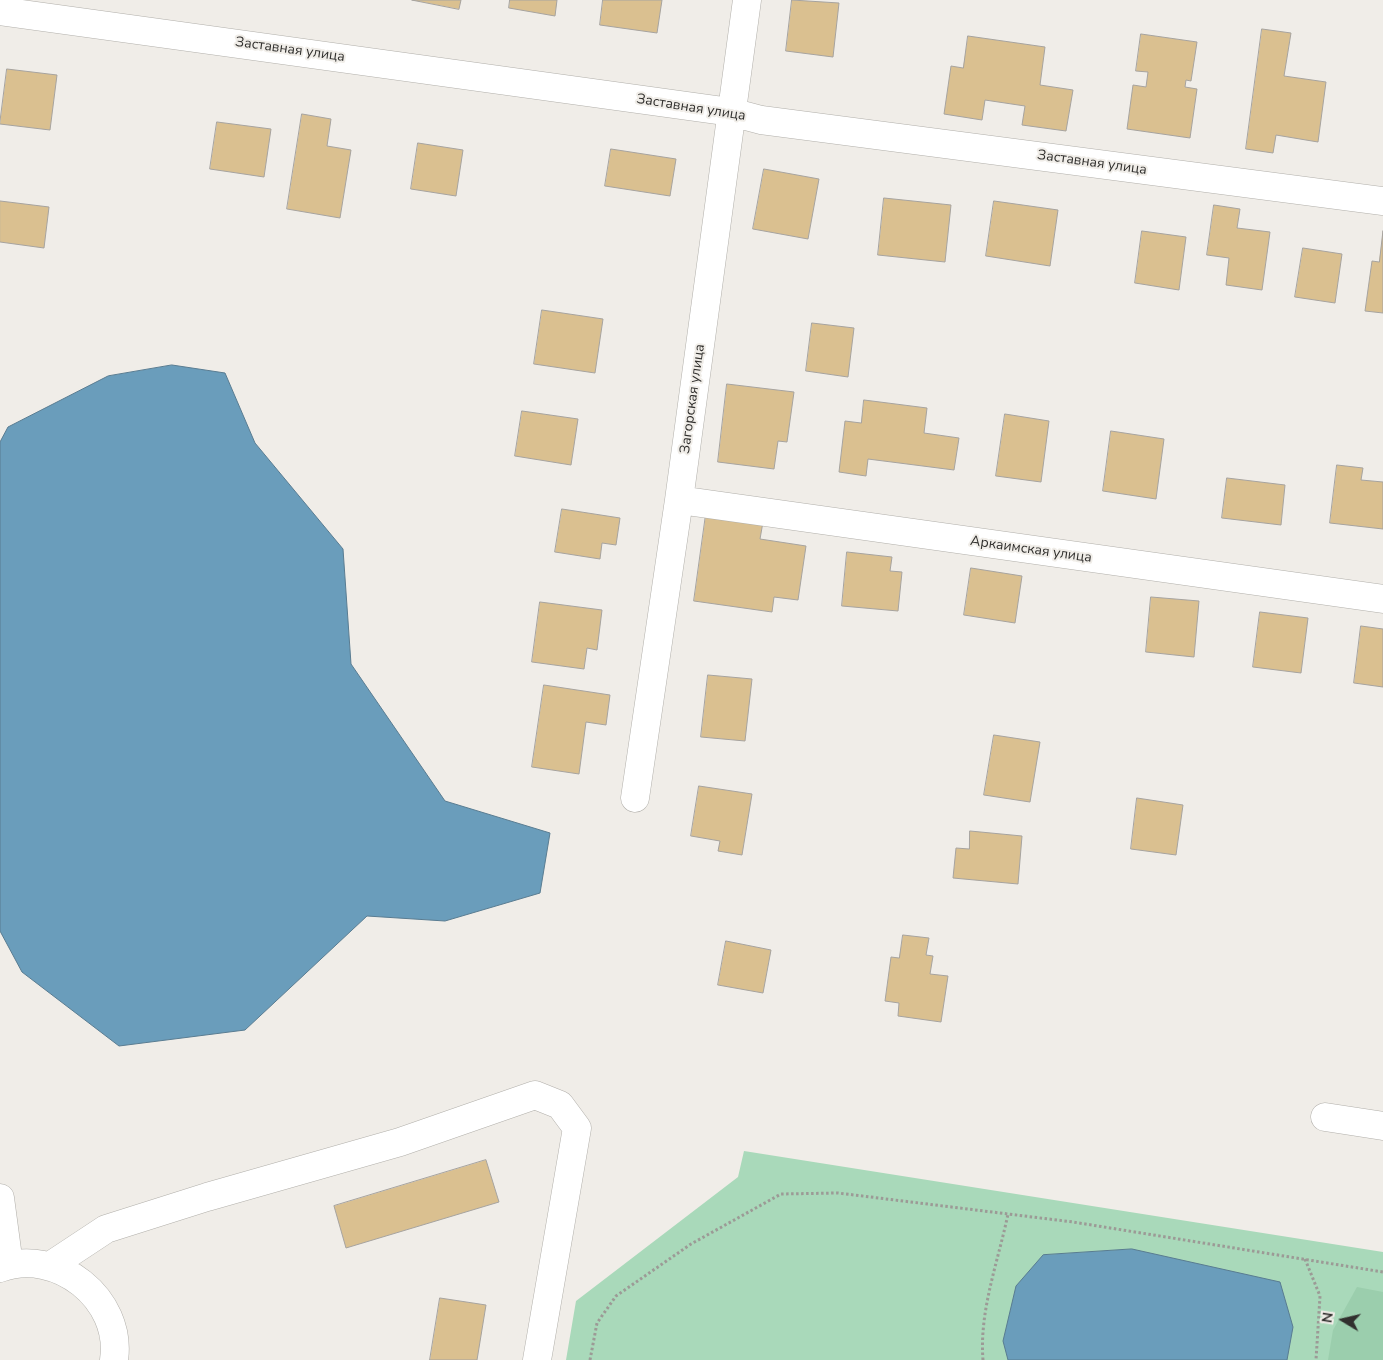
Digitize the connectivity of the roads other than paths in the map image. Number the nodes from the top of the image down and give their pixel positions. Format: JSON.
{"nodes":[{"id":1,"x":747,"y":0,"type":"edge"},
{"id":2,"x":0,"y":11,"type":"edge"},
{"id":3,"x":731,"y":112,"type":"junction"},
{"id":4,"x":1383,"y":201,"type":"edge"},
{"id":5,"x":679,"y":500,"type":"junction"},
{"id":6,"x":1383,"y":599,"type":"edge"},
{"id":7,"x":635,"y":798,"type":"dead end"},
{"id":8,"x":1325,"y":1117,"type":"dead end"},
{"id":9,"x":1383,"y":1126,"type":"edge"},
{"id":10,"x":0,"y":1198,"type":"edge"},
{"id":11,"x":5,"y":1266,"type":"edge"},
{"id":12,"x":50,"y":1266,"type":"junction"},
{"id":13,"x":114,"y":1360,"type":"edge"},
{"id":14,"x":537,"y":1360,"type":"edge"}],
"edges":[{"from":1,"to":3,"type":"street","name":"Загорская улица"},
{"from":2,"to":3,"type":"street","name":"Заставная улица"},
{"from":3,"to":4,"type":"street","name":"Заставная улица"},
{"from":3,"to":5,"type":"street","name":"Загорская улица"},
{"from":5,"to":6,"type":"street","name":"Аркаимская улица"},
{"from":5,"to":7,"type":"street","name":"Загорская улица"},
{"from":8,"to":9,"type":"street"},
{"from":10,"to":11,"type":"street"},
{"from":11,"to":12,"type":"street"},
{"from":12,"to":13,"type":"street"},
{"from":12,"to":14,"type":"street"}]}
